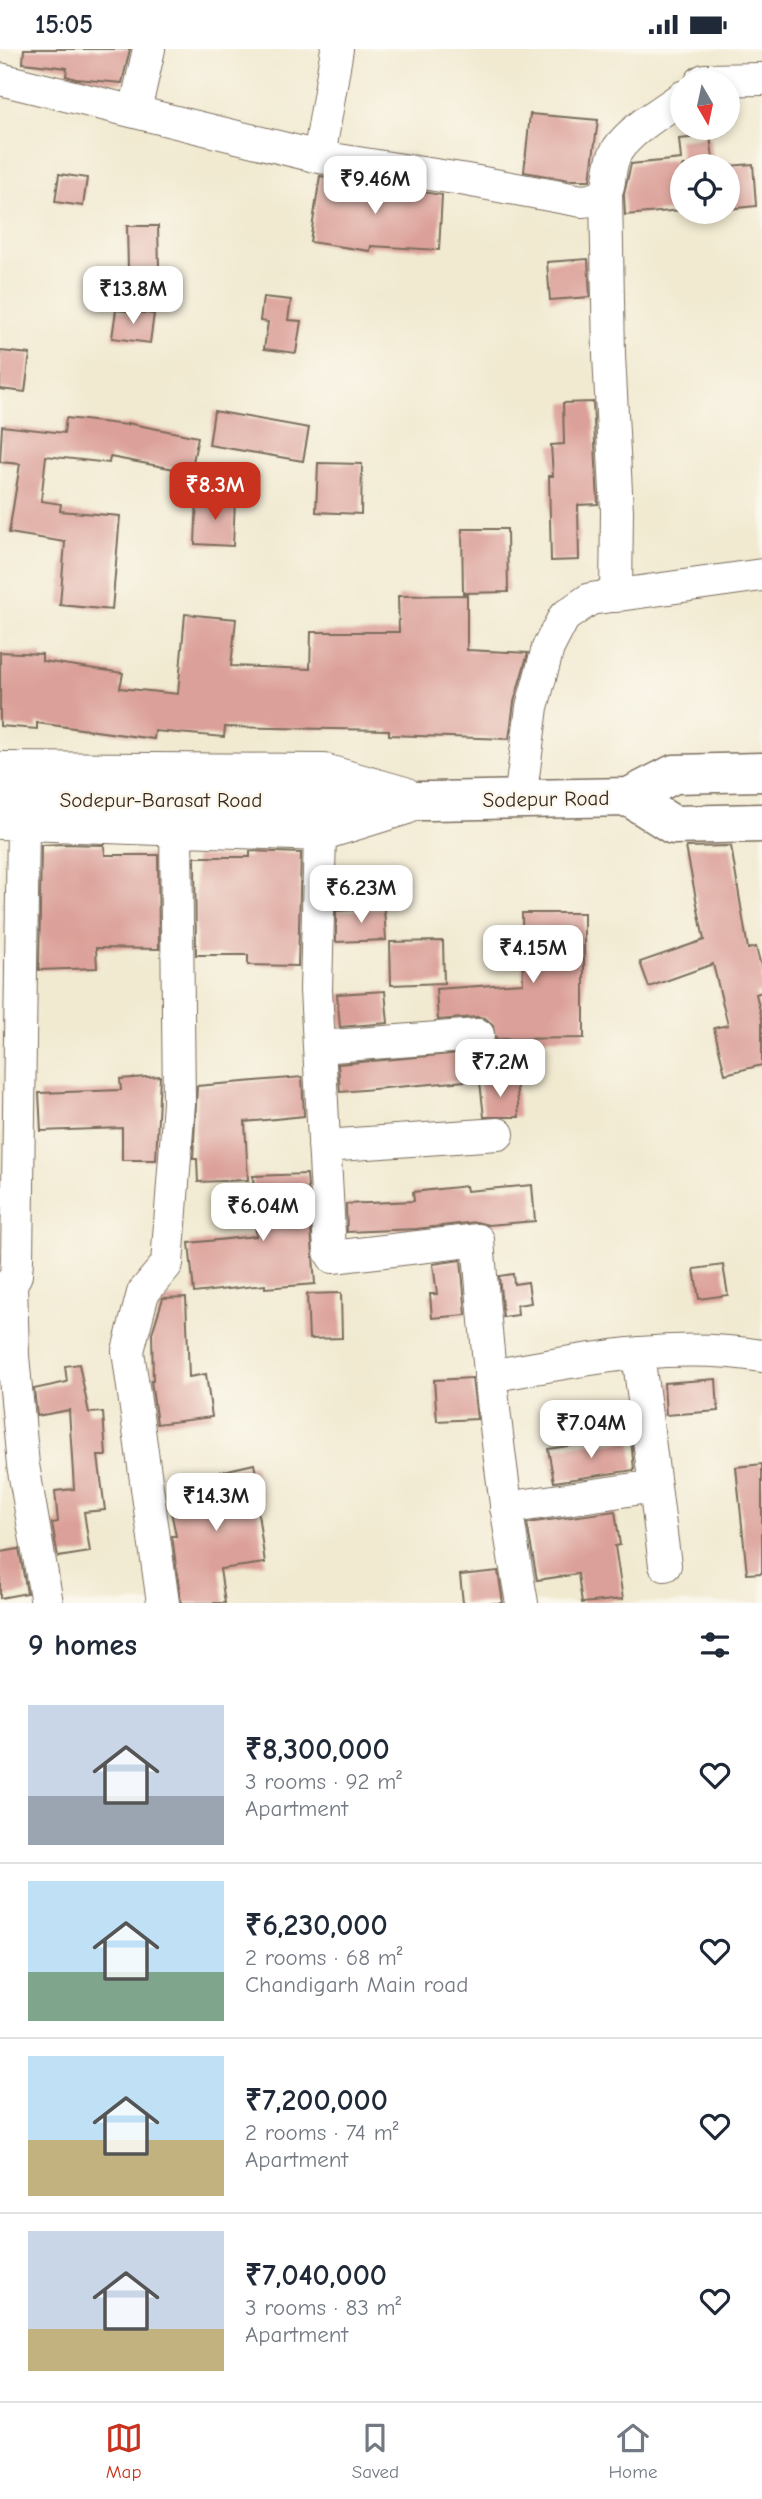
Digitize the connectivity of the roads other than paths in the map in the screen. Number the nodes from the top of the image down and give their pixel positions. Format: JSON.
{"nodes":[{"id":1,"x":149,"y":49,"type":"edge"},
{"id":2,"x":337,"y":49,"type":"edge"},
{"id":3,"x":0,"y":79,"type":"edge"},
{"id":4,"x":740,"y":79,"type":"edge"},
{"id":5,"x":762,"y":79,"type":"edge"},
{"id":6,"x":670,"y":106,"type":"edge"},
{"id":7,"x":135,"y":111,"type":"junction"},
{"id":8,"x":319,"y":157,"type":"junction"},
{"id":9,"x":606,"y":193,"type":"junction"},
{"id":10,"x":762,"y":575,"type":"edge"},
{"id":11,"x":616,"y":596,"type":"junction"},
{"id":12,"x":0,"y":768,"type":"edge"},
{"id":13,"x":762,"y":772,"type":"edge"},
{"id":14,"x":629,"y":797,"type":"junction"},
{"id":15,"x":520,"y":800,"type":"junction"},
{"id":16,"x":432,"y":801,"type":"junction"},
{"id":17,"x":8,"y":816,"type":"edge"},
{"id":18,"x":321,"y":818,"type":"junction"},
{"id":19,"x":762,"y":823,"type":"edge"},
{"id":20,"x":176,"y":828,"type":"junction"},
{"id":21,"x":10,"y":1015,"type":"edge"},
{"id":22,"x":478,"y":1035,"type":"dead end"},
{"id":23,"x":319,"y":1047,"type":"junction"},
{"id":24,"x":498,"y":1134,"type":"dead end"},
{"id":25,"x":324,"y":1146,"type":"junction"},
{"id":26,"x":6,"y":1287,"type":"edge"},
{"id":27,"x":638,"y":1353,"type":"junction"},
{"id":28,"x":762,"y":1356,"type":"edge"},
{"id":29,"x":490,"y":1377,"type":"junction"},
{"id":30,"x":655,"y":1486,"type":"junction"},
{"id":31,"x":506,"y":1508,"type":"junction"},
{"id":32,"x":665,"y":1565,"type":"dead end"},
{"id":33,"x":47,"y":1603,"type":"edge"},
{"id":34,"x":163,"y":1603,"type":"edge"},
{"id":35,"x":522,"y":1603,"type":"edge"}],
"edges":[{"from":1,"to":7,"type":"street"},
{"from":2,"to":8,"type":"street"},
{"from":3,"to":7,"type":"street"},
{"from":4,"to":5,"type":"street"},
{"from":6,"to":9,"type":"street"},
{"from":7,"to":8,"type":"street"},
{"from":8,"to":9,"type":"street"},
{"from":9,"to":11,"type":"street"},
{"from":10,"to":11,"type":"street"},
{"from":11,"to":15,"type":"street"},
{"from":12,"to":16,"type":"street"},
{"from":13,"to":14,"type":"main road"},
{"from":14,"to":15,"type":"main road","name":"Sodepur Road"},
{"from":14,"to":19,"type":"main road","name":"Sodepur Road"},
{"from":15,"to":16,"type":"main road","name":"Sodepur Road"},
{"from":16,"to":18,"type":"main road","name":"Sodepur Road"},
{"from":17,"to":18,"type":"main road","name":"Sodepur-Barasat Road"},
{"from":17,"to":20,"type":"street"},
{"from":17,"to":21,"type":"street"},
{"from":18,"to":20,"type":"street"},
{"from":18,"to":23,"type":"street"},
{"from":20,"to":34,"type":"street"},
{"from":21,"to":26,"type":"street"},
{"from":22,"to":23,"type":"street"},
{"from":23,"to":25,"type":"street"},
{"from":24,"to":25,"type":"street"},
{"from":25,"to":29,"type":"street"},
{"from":26,"to":33,"type":"street"},
{"from":27,"to":28,"type":"street"},
{"from":27,"to":29,"type":"street"},
{"from":27,"to":30,"type":"street"},
{"from":29,"to":31,"type":"street"},
{"from":30,"to":31,"type":"street"},
{"from":30,"to":32,"type":"street"},
{"from":31,"to":35,"type":"street"}]}
